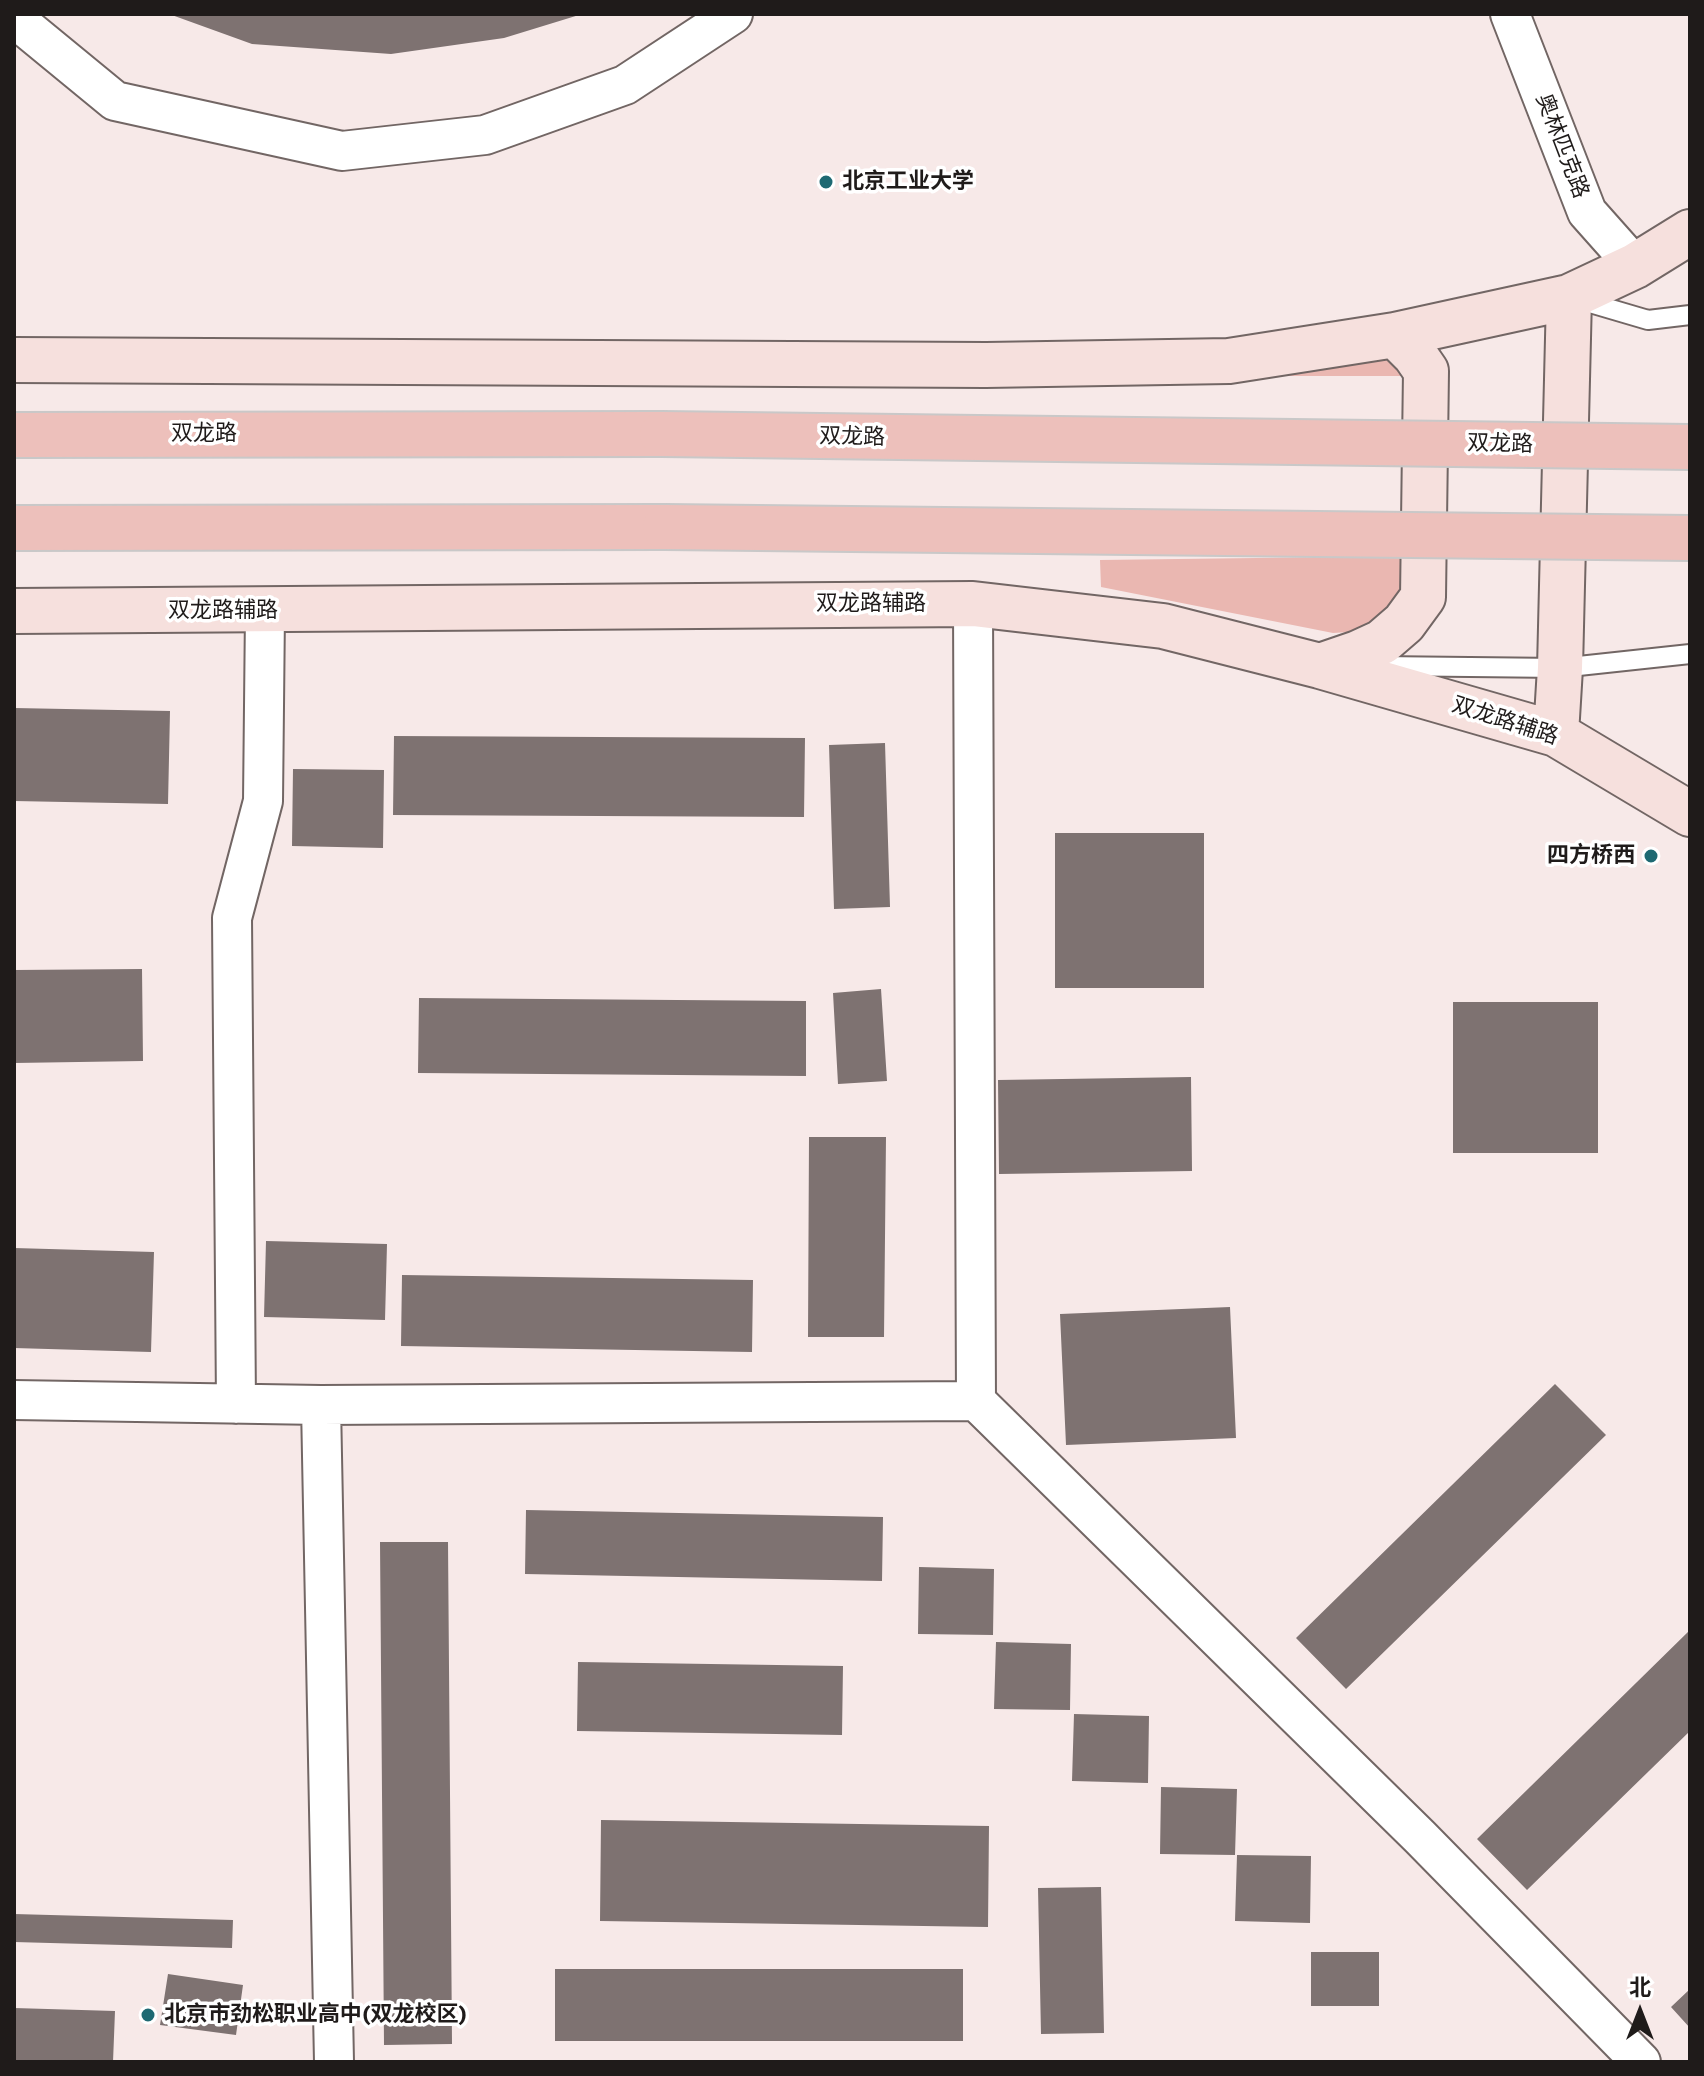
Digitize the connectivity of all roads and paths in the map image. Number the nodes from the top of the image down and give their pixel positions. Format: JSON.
{"nodes":[{"id":1,"x":733,"y":14,"type":"edge"},
{"id":2,"x":1510,"y":14,"type":"edge"},
{"id":3,"x":14,"y":18,"type":"edge"},
{"id":4,"x":1690,"y":232,"type":"edge"},
{"id":5,"x":1635,"y":266,"type":"junction"},
{"id":6,"x":1569,"y":297,"type":"junction"},
{"id":7,"x":1690,"y":315,"type":"edge"},
{"id":8,"x":1395,"y":335,"type":"junction"},
{"id":9,"x":14,"y":360,"type":"edge"},
{"id":10,"x":14,"y":435,"type":"edge"},
{"id":11,"x":1690,"y":447,"type":"edge"},
{"id":12,"x":14,"y":528,"type":"edge"},
{"id":13,"x":1690,"y":538,"type":"edge"},
{"id":14,"x":973,"y":604,"type":"junction"},
{"id":15,"x":14,"y":611,"type":"edge"},
{"id":16,"x":265,"y":611,"type":"junction"},
{"id":17,"x":1690,"y":654,"type":"edge"},
{"id":18,"x":1320,"y":666,"type":"junction"},
{"id":19,"x":1560,"y":668,"type":"junction"},
{"id":20,"x":1556,"y":734,"type":"junction"},
{"id":21,"x":1690,"y":814,"type":"edge"},
{"id":22,"x":14,"y":1400,"type":"edge"},
{"id":23,"x":976,"y":1401,"type":"junction"},
{"id":24,"x":236,"y":1404,"type":"junction"},
{"id":25,"x":321,"y":1405,"type":"junction"},
{"id":26,"x":334,"y":2062,"type":"edge"},
{"id":27,"x":1641,"y":2062,"type":"edge"}],
"edges":[{"from":1,"to":3,"type":"street"},
{"from":2,"to":5,"type":"street","name":"奥林匹克路"},
{"from":4,"to":5,"type":"main road"},
{"from":5,"to":6,"type":"main road"},
{"from":6,"to":7,"type":"lane"},
{"from":6,"to":8,"type":"main road"},
{"from":6,"to":19,"type":"main road"},
{"from":8,"to":9,"type":"main road"},
{"from":8,"to":18,"type":"main road"},
{"from":10,"to":11,"type":"main road","name":"双龙路","bridge":true},
{"from":12,"to":13,"type":"main road","bridge":true},
{"from":14,"to":16,"type":"main road","name":"双龙路辅路"},
{"from":14,"to":18,"type":"main road","name":"双龙路辅路"},
{"from":14,"to":23,"type":"street"},
{"from":15,"to":16,"type":"main road","name":"双龙路辅路"},
{"from":16,"to":24,"type":"street"},
{"from":17,"to":19,"type":"lane"},
{"from":18,"to":19,"type":"lane"},
{"from":18,"to":20,"type":"main road","name":"双龙路辅路"},
{"from":19,"to":20,"type":"main road"},
{"from":20,"to":21,"type":"main road","name":"双龙路辅路"},
{"from":22,"to":24,"type":"street"},
{"from":23,"to":25,"type":"street"},
{"from":23,"to":27,"type":"street"},
{"from":24,"to":25,"type":"street"},
{"from":25,"to":26,"type":"street"}]}
